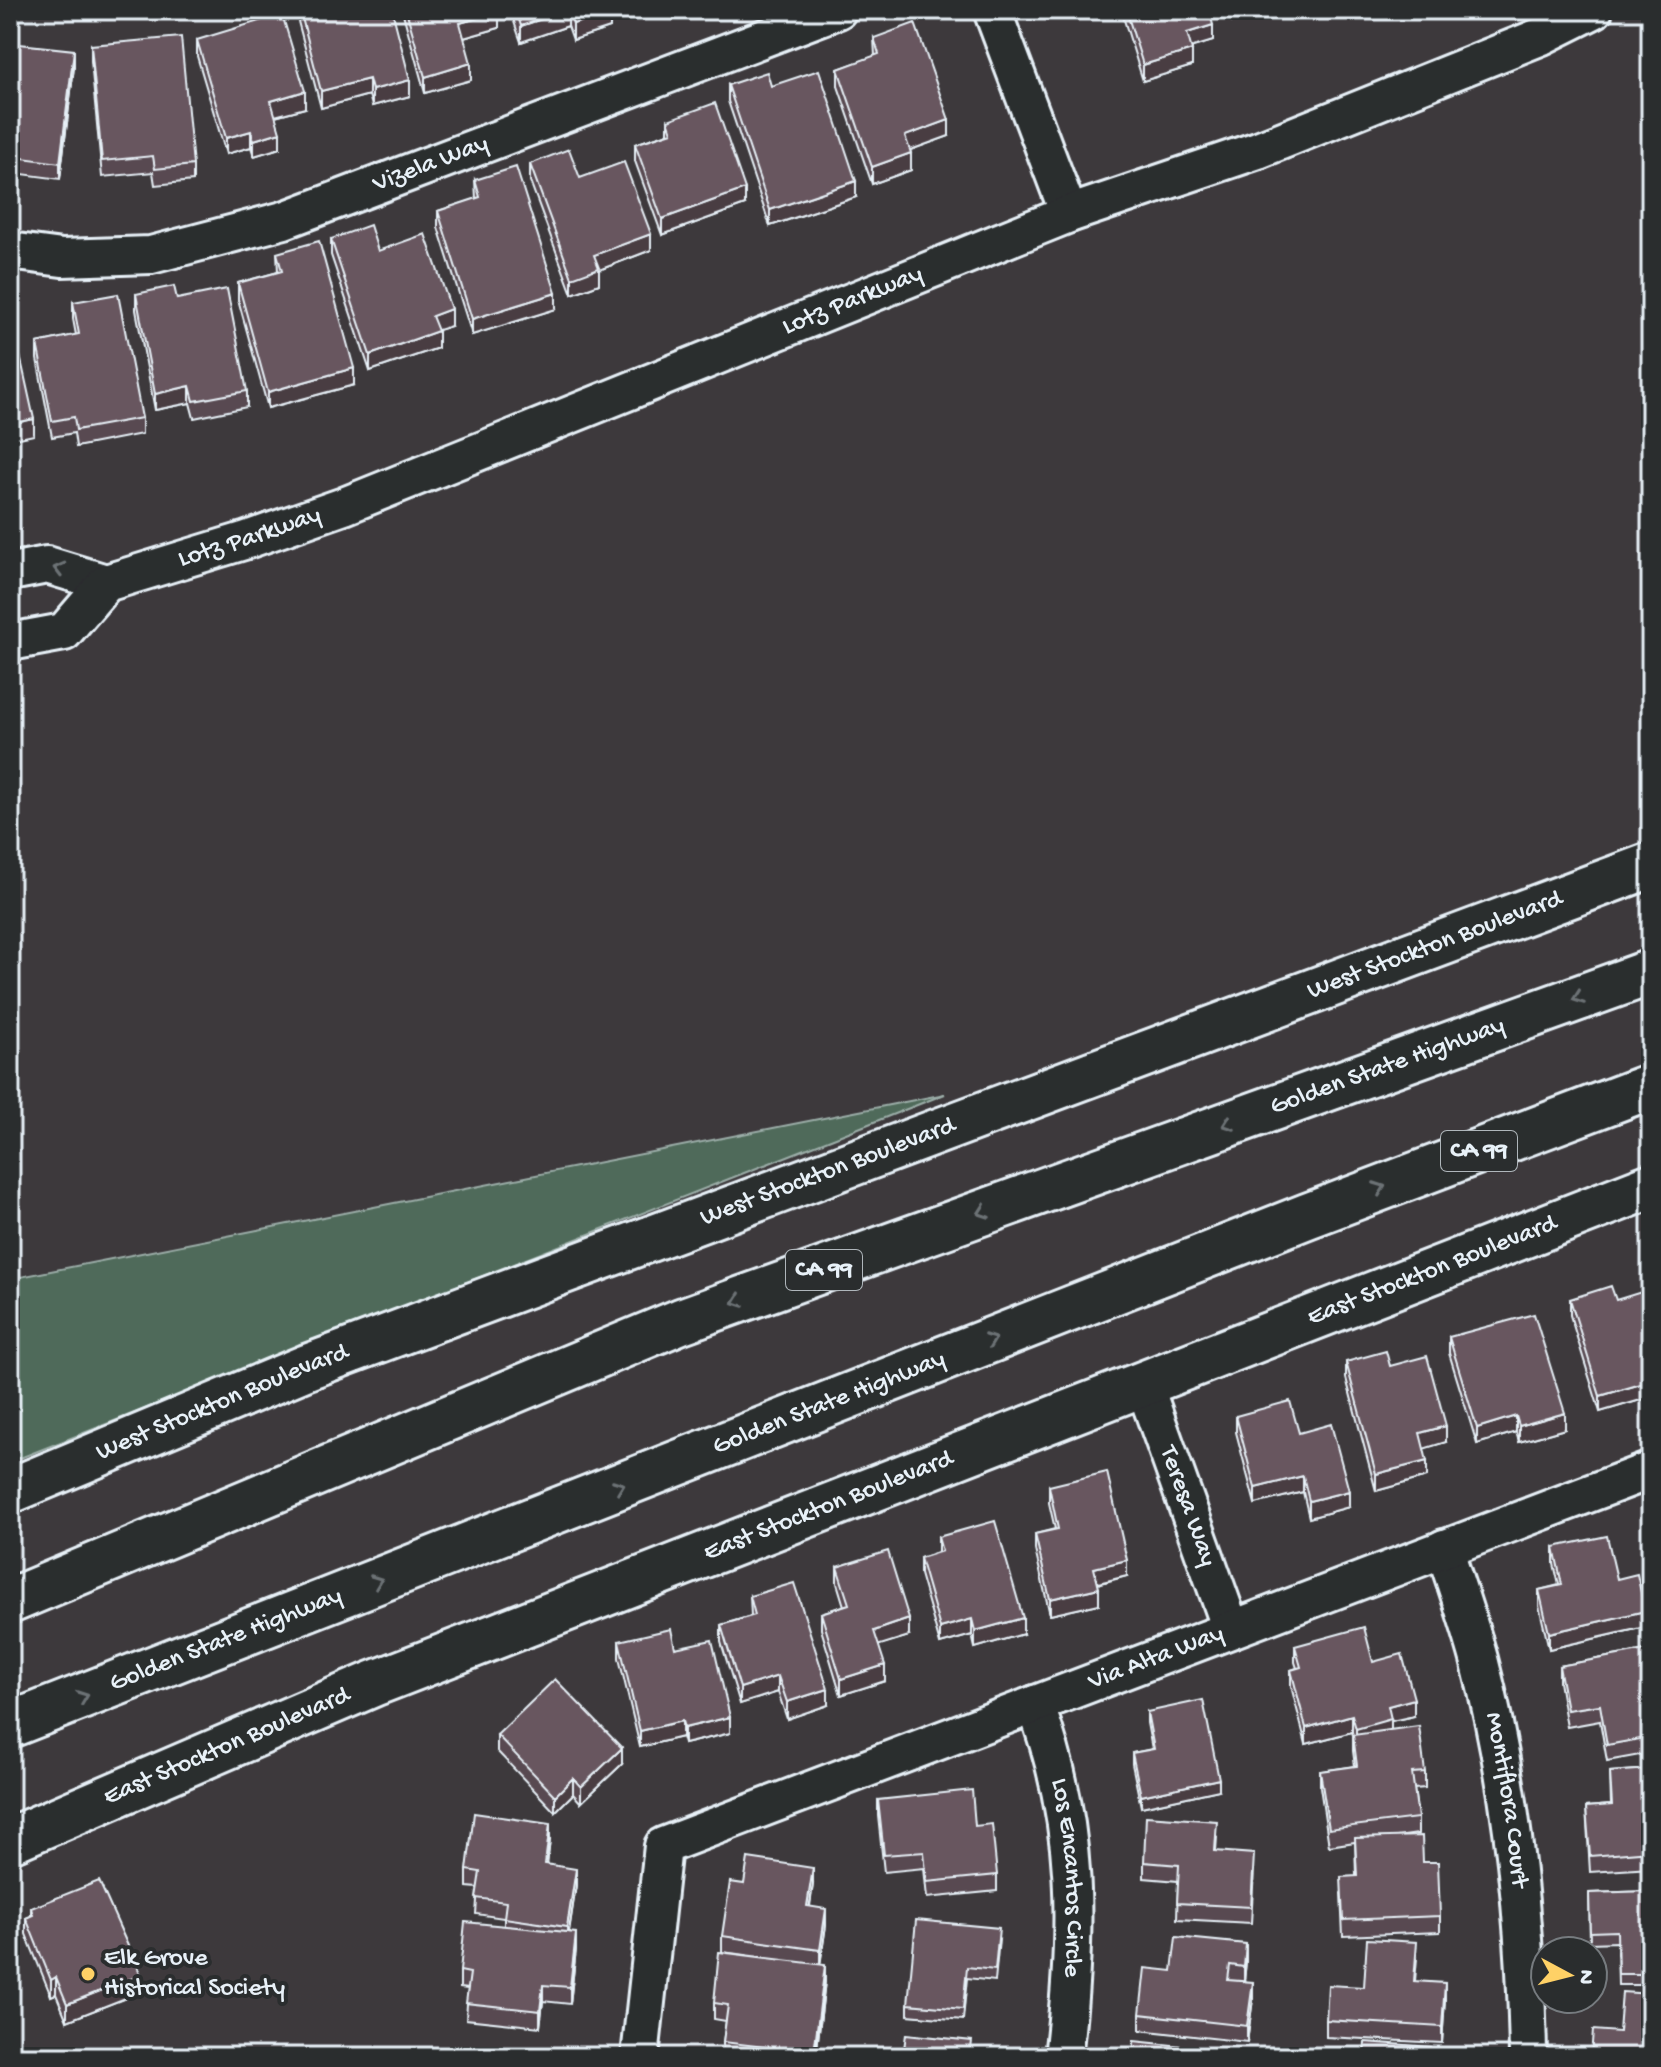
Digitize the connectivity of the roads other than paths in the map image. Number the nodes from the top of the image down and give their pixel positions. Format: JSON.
{"nodes":[{"id":1,"x":838,"y":10,"type":"edge"},
{"id":2,"x":992,"y":10,"type":"edge"},
{"id":3,"x":1594,"y":10,"type":"edge"},
{"id":4,"x":1069,"y":214,"type":"junction"},
{"id":5,"x":10,"y":251,"type":"edge"},
{"id":6,"x":10,"y":572,"type":"edge"},
{"id":7,"x":106,"y":583,"type":"junction"},
{"id":8,"x":10,"y":642,"type":"edge"},
{"id":9,"x":1651,"y":865,"type":"edge"},
{"id":10,"x":1651,"y":972,"type":"edge"},
{"id":11,"x":1651,"y":1086,"type":"edge"},
{"id":12,"x":1651,"y":1186,"type":"edge"},
{"id":13,"x":1143,"y":1382,"type":"junction"},
{"id":14,"x":1651,"y":1470,"type":"edge"},
{"id":15,"x":10,"y":1491,"type":"edge"},
{"id":16,"x":1444,"y":1548,"type":"junction"},
{"id":17,"x":10,"y":1601,"type":"edge"},
{"id":18,"x":1231,"y":1629,"type":"junction"},
{"id":19,"x":1035,"y":1704,"type":"junction"},
{"id":20,"x":10,"y":1725,"type":"edge"},
{"id":21,"x":10,"y":1840,"type":"edge"},
{"id":22,"x":640,"y":2057,"type":"edge"},
{"id":23,"x":1063,"y":2057,"type":"edge"},
{"id":24,"x":1528,"y":2057,"type":"edge"}],
"edges":[{"from":1,"to":5,"type":"street","name":"Vizela Way"},
{"from":2,"to":4,"type":"street"},
{"from":3,"to":4,"type":"street","name":"Lotz Parkway"},
{"from":4,"to":7,"type":"street","name":"Lotz Parkway"},
{"from":7,"to":6,"type":"street","one_way":true},
{"from":7,"to":8,"type":"street"},
{"from":9,"to":15,"type":"main road","name":"West Stockton Boulevard"},
{"from":10,"to":17,"type":"main road","name":"Golden State Highway","number":"CA 99","one_way":true},
{"from":20,"to":11,"type":"main road","name":"Golden State Highway","number":"CA 99","one_way":true},
{"from":12,"to":13,"type":"main road","name":"East Stockton Boulevard"},
{"from":13,"to":18,"type":"street","name":"Teresa Way"},
{"from":13,"to":21,"type":"main road","name":"East Stockton Boulevard"},
{"from":14,"to":16,"type":"street","name":"Via Alta Way"},
{"from":16,"to":18,"type":"street","name":"Via Alta Way"},
{"from":16,"to":24,"type":"street","name":"Montiflora Court"},
{"from":18,"to":19,"type":"street","name":"Via Alta Way"},
{"from":19,"to":22,"type":"street","name":"Via Alta Way"},
{"from":19,"to":23,"type":"street","name":"Los Encantos Circle"}]}
